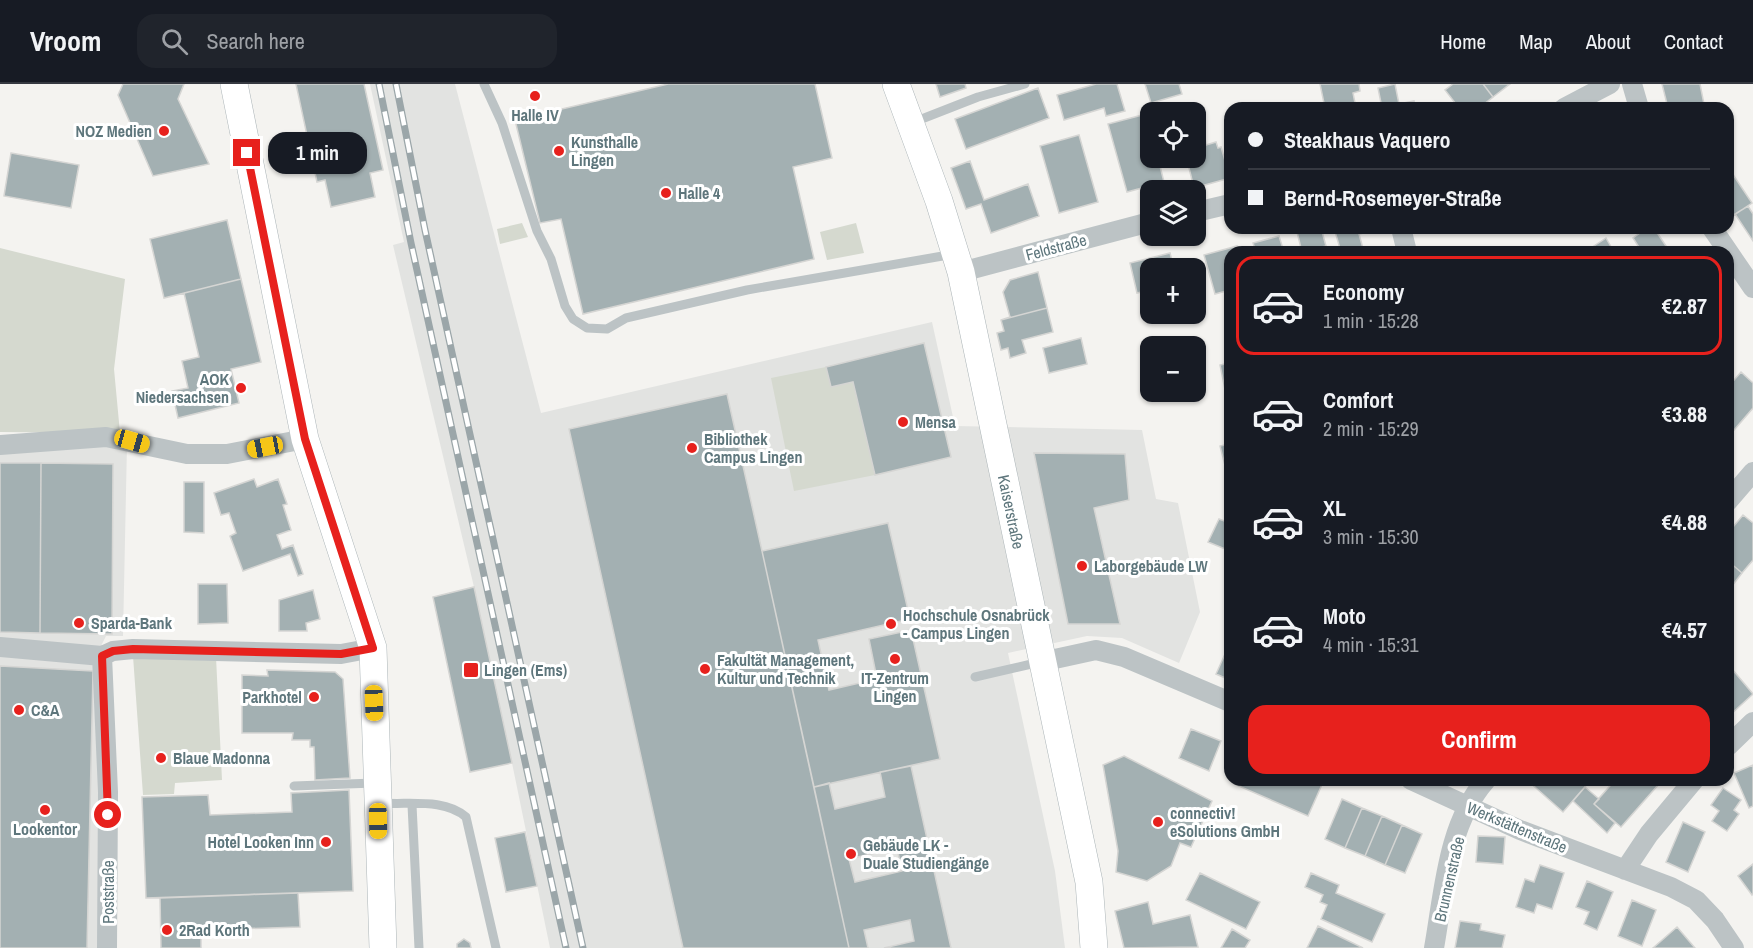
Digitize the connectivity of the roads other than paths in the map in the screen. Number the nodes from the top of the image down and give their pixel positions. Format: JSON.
{"nodes":[{"id":1,"x":234,"y":84,"type":"edge"},
{"id":2,"x":484,"y":84,"type":"edge"},
{"id":3,"x":896,"y":84,"type":"edge"},
{"id":4,"x":1025,"y":84,"type":"edge"},
{"id":5,"x":1632,"y":84,"type":"edge"},
{"id":6,"x":1603,"y":85,"type":"edge"},
{"id":7,"x":1574,"y":102,"type":"edge"},
{"id":8,"x":1637,"y":102,"type":"edge"},
{"id":9,"x":911,"y":123,"type":"junction"},
{"id":10,"x":1224,"y":205,"type":"edge"},
{"id":11,"x":1206,"y":210,"type":"edge"},
{"id":12,"x":1140,"y":224,"type":"edge"},
{"id":13,"x":1734,"y":260,"type":"edge"},
{"id":14,"x":958,"y":263,"type":"junction"},
{"id":15,"x":1753,"y":288,"type":"edge"},
{"id":16,"x":305,"y":439,"type":"junction"},
{"id":17,"x":0,"y":445,"type":"edge"},
{"id":18,"x":1753,"y":472,"type":"edge"},
{"id":19,"x":1734,"y":494,"type":"edge"},
{"id":20,"x":0,"y":647,"type":"edge"},
{"id":21,"x":373,"y":648,"type":"junction"},
{"id":22,"x":102,"y":656,"type":"junction"},
{"id":23,"x":1041,"y":662,"type":"junction"},
{"id":24,"x":975,"y":677,"type":"dead end"},
{"id":25,"x":1224,"y":699,"type":"edge"},
{"id":26,"x":1753,"y":723,"type":"edge"},
{"id":27,"x":1734,"y":740,"type":"edge"},
{"id":28,"x":294,"y":786,"type":"dead end"},
{"id":29,"x":1424,"y":786,"type":"edge"},
{"id":30,"x":1482,"y":786,"type":"edge"},
{"id":31,"x":1689,"y":786,"type":"edge"},
{"id":32,"x":377,"y":793,"type":"junction"},
{"id":33,"x":412,"y":805,"type":"junction"},
{"id":34,"x":1468,"y":807,"type":"junction"},
{"id":35,"x":1625,"y":870,"type":"junction"},
{"id":36,"x":107,"y":948,"type":"edge"},
{"id":37,"x":382,"y":948,"type":"edge"},
{"id":38,"x":419,"y":948,"type":"edge"},
{"id":39,"x":496,"y":948,"type":"edge"},
{"id":40,"x":1094,"y":948,"type":"edge"},
{"id":41,"x":1434,"y":948,"type":"edge"},
{"id":42,"x":1734,"y":948,"type":"edge"}],
"edges":[{"from":1,"to":16,"type":"main road"},
{"from":2,"to":14,"type":"lane"},
{"from":3,"to":9,"type":"main road","name":"Kaiserstraße"},
{"from":4,"to":9,"type":"lane"},
{"from":5,"to":8,"type":"street"},
{"from":6,"to":7,"type":"street"},
{"from":9,"to":14,"type":"main road","name":"Kaiserstraße"},
{"from":10,"to":11,"type":"street"},
{"from":12,"to":14,"type":"street","name":"Feldstraße"},
{"from":13,"to":15,"type":"street"},
{"from":14,"to":23,"type":"main road","name":"Kaiserstraße"},
{"from":16,"to":17,"type":"street"},
{"from":16,"to":21,"type":"main road"},
{"from":18,"to":19,"type":"street"},
{"from":20,"to":22,"type":"street"},
{"from":21,"to":22,"type":"street"},
{"from":21,"to":32,"type":"main road"},
{"from":22,"to":36,"type":"street","name":"Poststraße"},
{"from":23,"to":24,"type":"lane"},
{"from":23,"to":25,"type":"street"},
{"from":23,"to":40,"type":"main road","name":"Kaiserstraße"},
{"from":26,"to":27,"type":"street"},
{"from":28,"to":32,"type":"lane"},
{"from":29,"to":34,"type":"street","name":"Werkstättenstraße"},
{"from":30,"to":34,"type":"street","name":"Brunnenstraße"},
{"from":31,"to":35,"type":"street"},
{"from":32,"to":33,"type":"lane"},
{"from":32,"to":37,"type":"main road"},
{"from":33,"to":38,"type":"lane"},
{"from":33,"to":39,"type":"lane"},
{"from":34,"to":35,"type":"street","name":"Werkstättenstraße"},
{"from":34,"to":41,"type":"street","name":"Brunnenstraße"},
{"from":35,"to":42,"type":"street","name":"Werkstättenstraße"}]}
